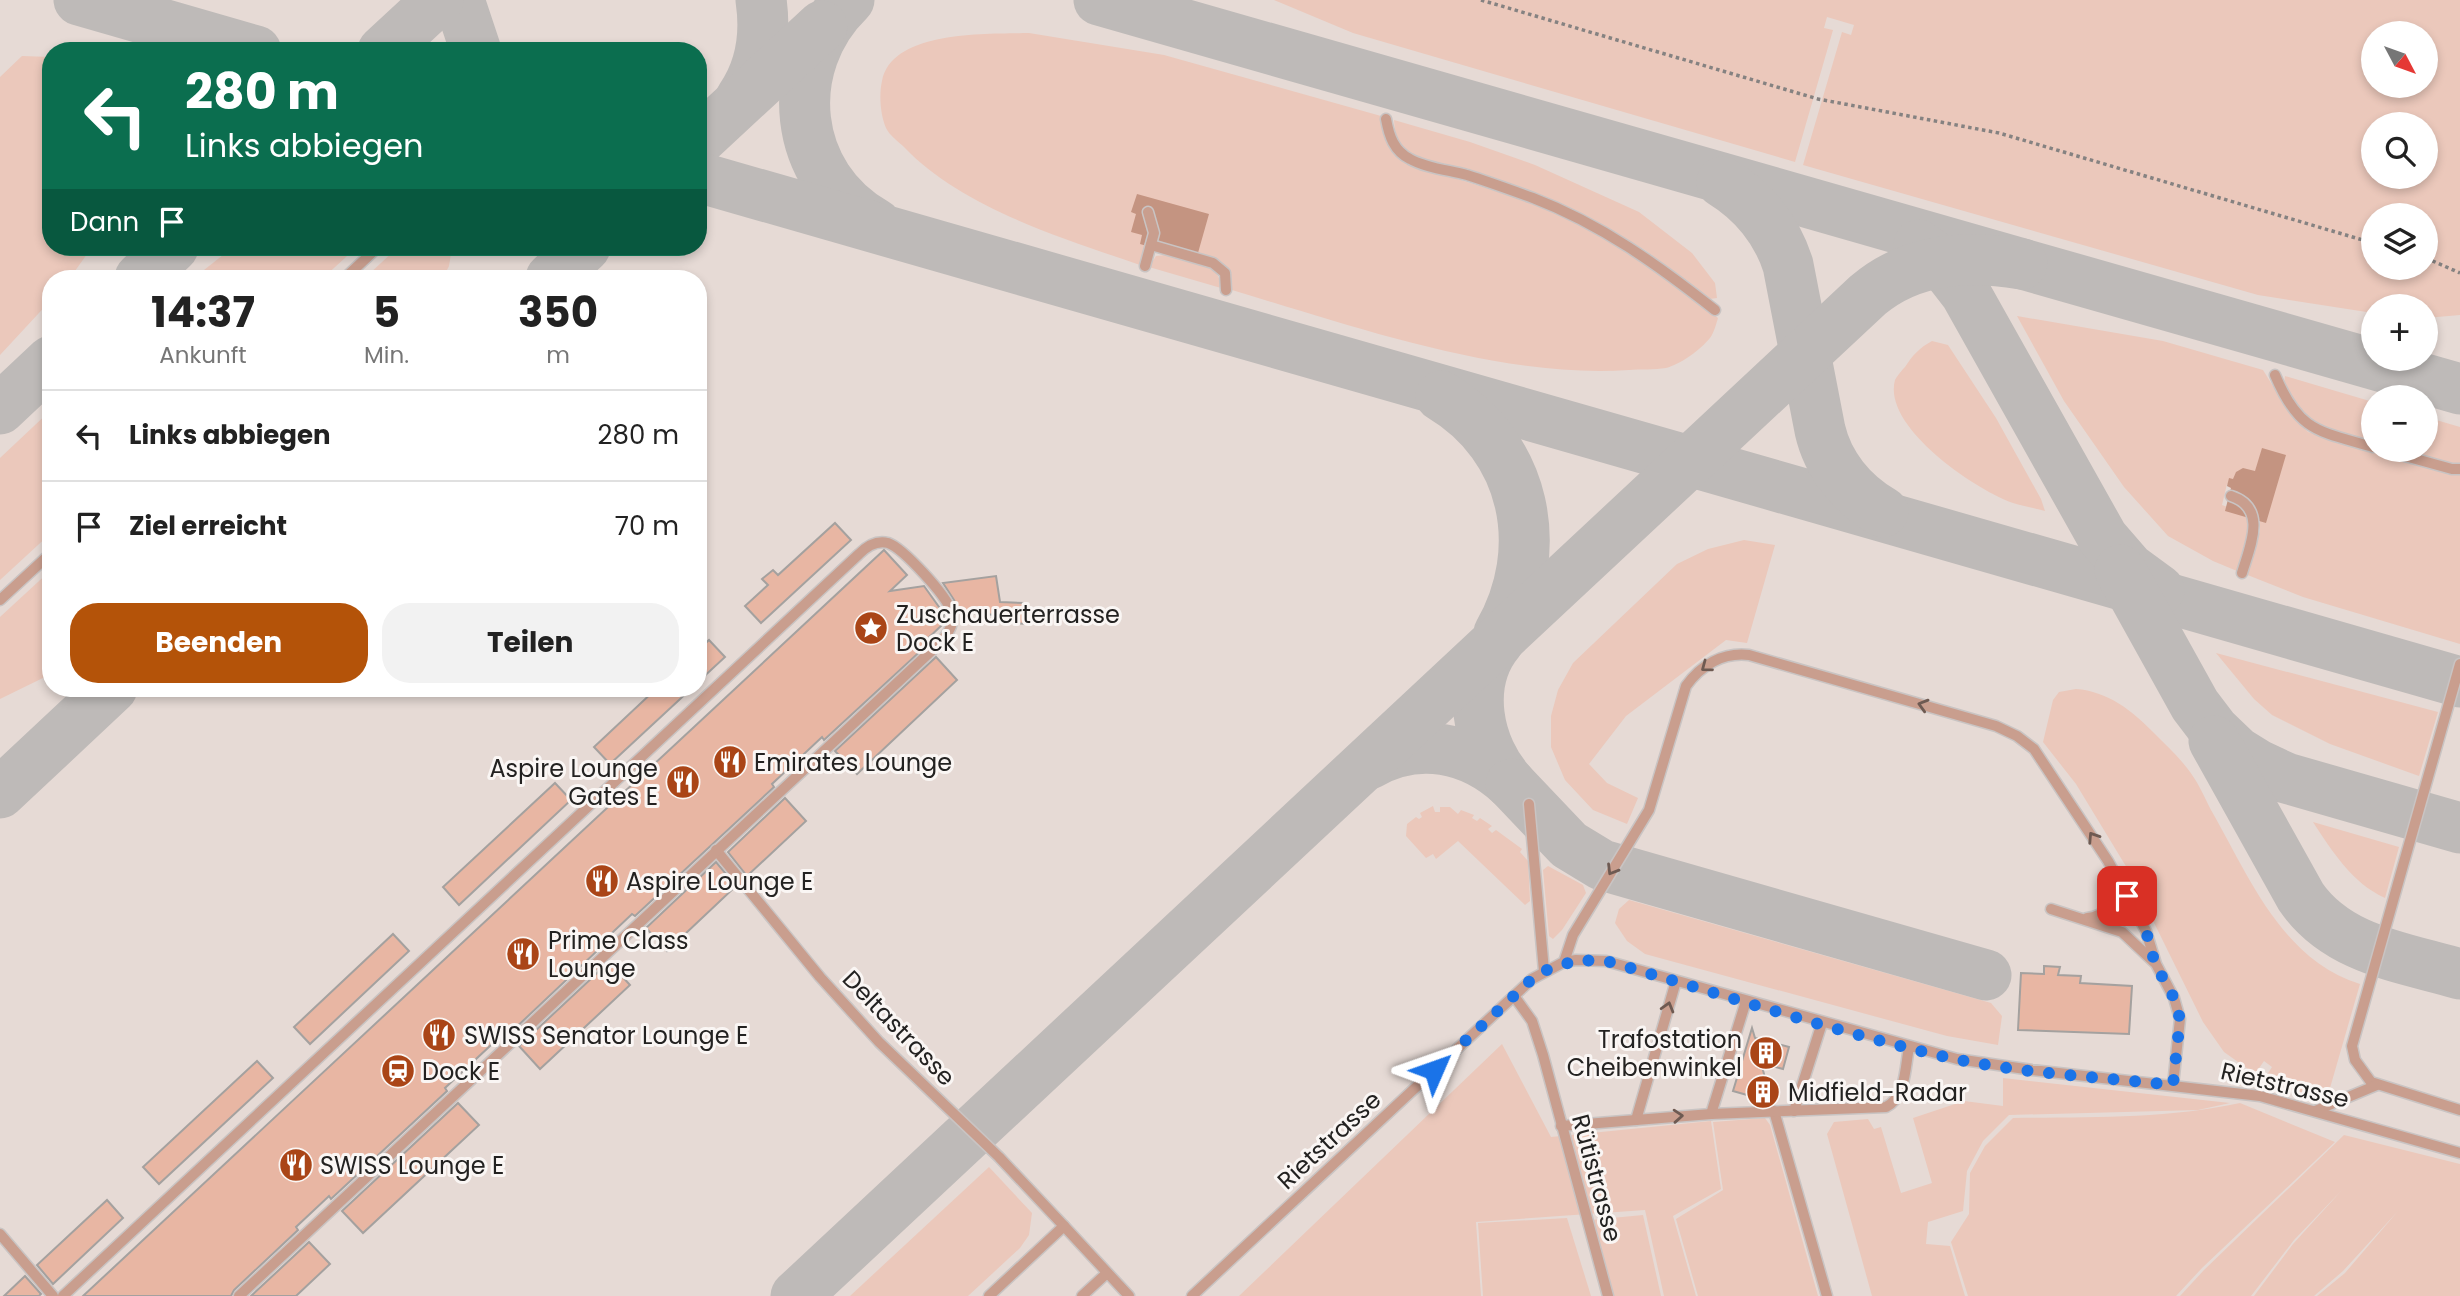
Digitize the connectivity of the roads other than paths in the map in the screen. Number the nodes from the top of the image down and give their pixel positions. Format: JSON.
{"nodes":[{"id":1,"x":1386,"y":120,"type":"dead end"},
{"id":2,"x":1148,"y":212,"type":"dead end"},
{"id":3,"x":1151,"y":245,"type":"junction"},
{"id":4,"x":369,"y":256,"type":"edge"},
{"id":5,"x":1145,"y":266,"type":"dead end"},
{"id":6,"x":354,"y":270,"type":"edge"},
{"id":7,"x":1226,"y":290,"type":"dead end"},
{"id":8,"x":1715,"y":310,"type":"dead end"},
{"id":9,"x":2275,"y":375,"type":"dead end"},
{"id":10,"x":2361,"y":443,"type":"edge"},
{"id":11,"x":2425,"y":462,"type":"edge"},
{"id":12,"x":2460,"y":469,"type":"edge"},
{"id":13,"x":2231,"y":496,"type":"dead end"},
{"id":14,"x":42,"y":561,"type":"edge"},
{"id":15,"x":2242,"y":573,"type":"dead end"},
{"id":16,"x":0,"y":600,"type":"edge"},
{"id":17,"x":2460,"y":664,"type":"edge"},
{"id":18,"x":707,"y":696,"type":"edge"},
{"id":19,"x":706,"y":697,"type":"edge"},
{"id":20,"x":1529,"y":804,"type":"dead end"},
{"id":21,"x":716,"y":849,"type":"junction"},
{"id":22,"x":2117,"y":878,"type":"junction"},
{"id":23,"x":2050,"y":909,"type":"dead end"},
{"id":24,"x":2081,"y":918,"type":"junction"},
{"id":25,"x":1564,"y":962,"type":"junction"},
{"id":26,"x":2155,"y":964,"type":"junction"},
{"id":27,"x":1544,"y":971,"type":"junction"},
{"id":28,"x":1676,"y":981,"type":"junction"},
{"id":29,"x":1514,"y":996,"type":"junction"},
{"id":30,"x":1745,"y":1001,"type":"junction"},
{"id":31,"x":1822,"y":1023,"type":"junction"},
{"id":32,"x":1909,"y":1047,"type":"junction"},
{"id":33,"x":2173,"y":1085,"type":"junction"},
{"id":34,"x":2377,"y":1086,"type":"junction"},
{"id":35,"x":2460,"y":1110,"type":"edge"},
{"id":36,"x":1774,"y":1111,"type":"junction"},
{"id":37,"x":1794,"y":1111,"type":"junction"},
{"id":38,"x":2315,"y":1111,"type":"junction"},
{"id":39,"x":1711,"y":1114,"type":"junction"},
{"id":40,"x":1636,"y":1119,"type":"junction"},
{"id":41,"x":1561,"y":1126,"type":"junction"},
{"id":42,"x":2460,"y":1153,"type":"edge"},
{"id":43,"x":1064,"y":1226,"type":"junction"},
{"id":44,"x":0,"y":1234,"type":"edge"},
{"id":45,"x":1107,"y":1273,"type":"junction"},
{"id":46,"x":53,"y":1296,"type":"edge"},
{"id":47,"x":63,"y":1296,"type":"edge"},
{"id":48,"x":239,"y":1296,"type":"edge"},
{"id":49,"x":989,"y":1296,"type":"edge"},
{"id":50,"x":1083,"y":1296,"type":"edge"},
{"id":51,"x":1129,"y":1296,"type":"edge"},
{"id":52,"x":1192,"y":1296,"type":"edge"},
{"id":53,"x":1608,"y":1296,"type":"edge"},
{"id":54,"x":1826,"y":1296,"type":"edge"}],
"edges":[{"from":1,"to":8,"type":"lane"},
{"from":2,"to":3,"type":"lane"},
{"from":3,"to":5,"type":"lane"},
{"from":3,"to":7,"type":"lane"},
{"from":4,"to":6,"type":"lane"},
{"from":9,"to":10,"type":"lane"},
{"from":11,"to":12,"type":"lane"},
{"from":13,"to":15,"type":"lane"},
{"from":14,"to":16,"type":"lane"},
{"from":17,"to":34,"type":"lane"},
{"from":18,"to":21,"type":"lane"},
{"from":19,"to":47,"type":"lane"},
{"from":20,"to":27,"type":"lane"},
{"from":21,"to":43,"type":"lane","name":"Deltastrasse"},
{"from":21,"to":48,"type":"lane"},
{"from":22,"to":24,"type":"lane"},
{"from":22,"to":25,"type":"lane","one_way":true},
{"from":22,"to":26,"type":"lane"},
{"from":23,"to":24,"type":"lane"},
{"from":24,"to":26,"type":"lane"},
{"from":25,"to":27,"type":"lane","name":"Rietstrasse"},
{"from":25,"to":28,"type":"lane","name":"Rietstrasse"},
{"from":26,"to":33,"type":"lane"},
{"from":27,"to":29,"type":"lane","name":"Rietstrasse"},
{"from":28,"to":30,"type":"lane","name":"Rietstrasse"},
{"from":40,"to":28,"type":"lane","one_way":true},
{"from":29,"to":41,"type":"lane","name":"Rütistrasse"},
{"from":29,"to":52,"type":"lane","name":"Rietstrasse"},
{"from":30,"to":31,"type":"lane","name":"Rietstrasse"},
{"from":30,"to":39,"type":"lane"},
{"from":31,"to":32,"type":"lane","name":"Rietstrasse"},
{"from":31,"to":37,"type":"lane"},
{"from":32,"to":33,"type":"lane","name":"Rietstrasse"},
{"from":32,"to":37,"type":"lane"},
{"from":33,"to":38,"type":"lane","name":"Rietstrasse"},
{"from":34,"to":35,"type":"lane"},
{"from":34,"to":38,"type":"lane"},
{"from":36,"to":37,"type":"lane"},
{"from":36,"to":39,"type":"lane"},
{"from":36,"to":54,"type":"lane"},
{"from":38,"to":42,"type":"lane","name":"Rietstrasse"},
{"from":40,"to":39,"type":"lane","one_way":true},
{"from":40,"to":41,"type":"lane"},
{"from":41,"to":53,"type":"lane","name":"Rütistrasse"},
{"from":43,"to":45,"type":"lane"},
{"from":43,"to":49,"type":"lane"},
{"from":44,"to":46,"type":"lane"},
{"from":45,"to":50,"type":"lane"},
{"from":45,"to":51,"type":"lane"}]}
